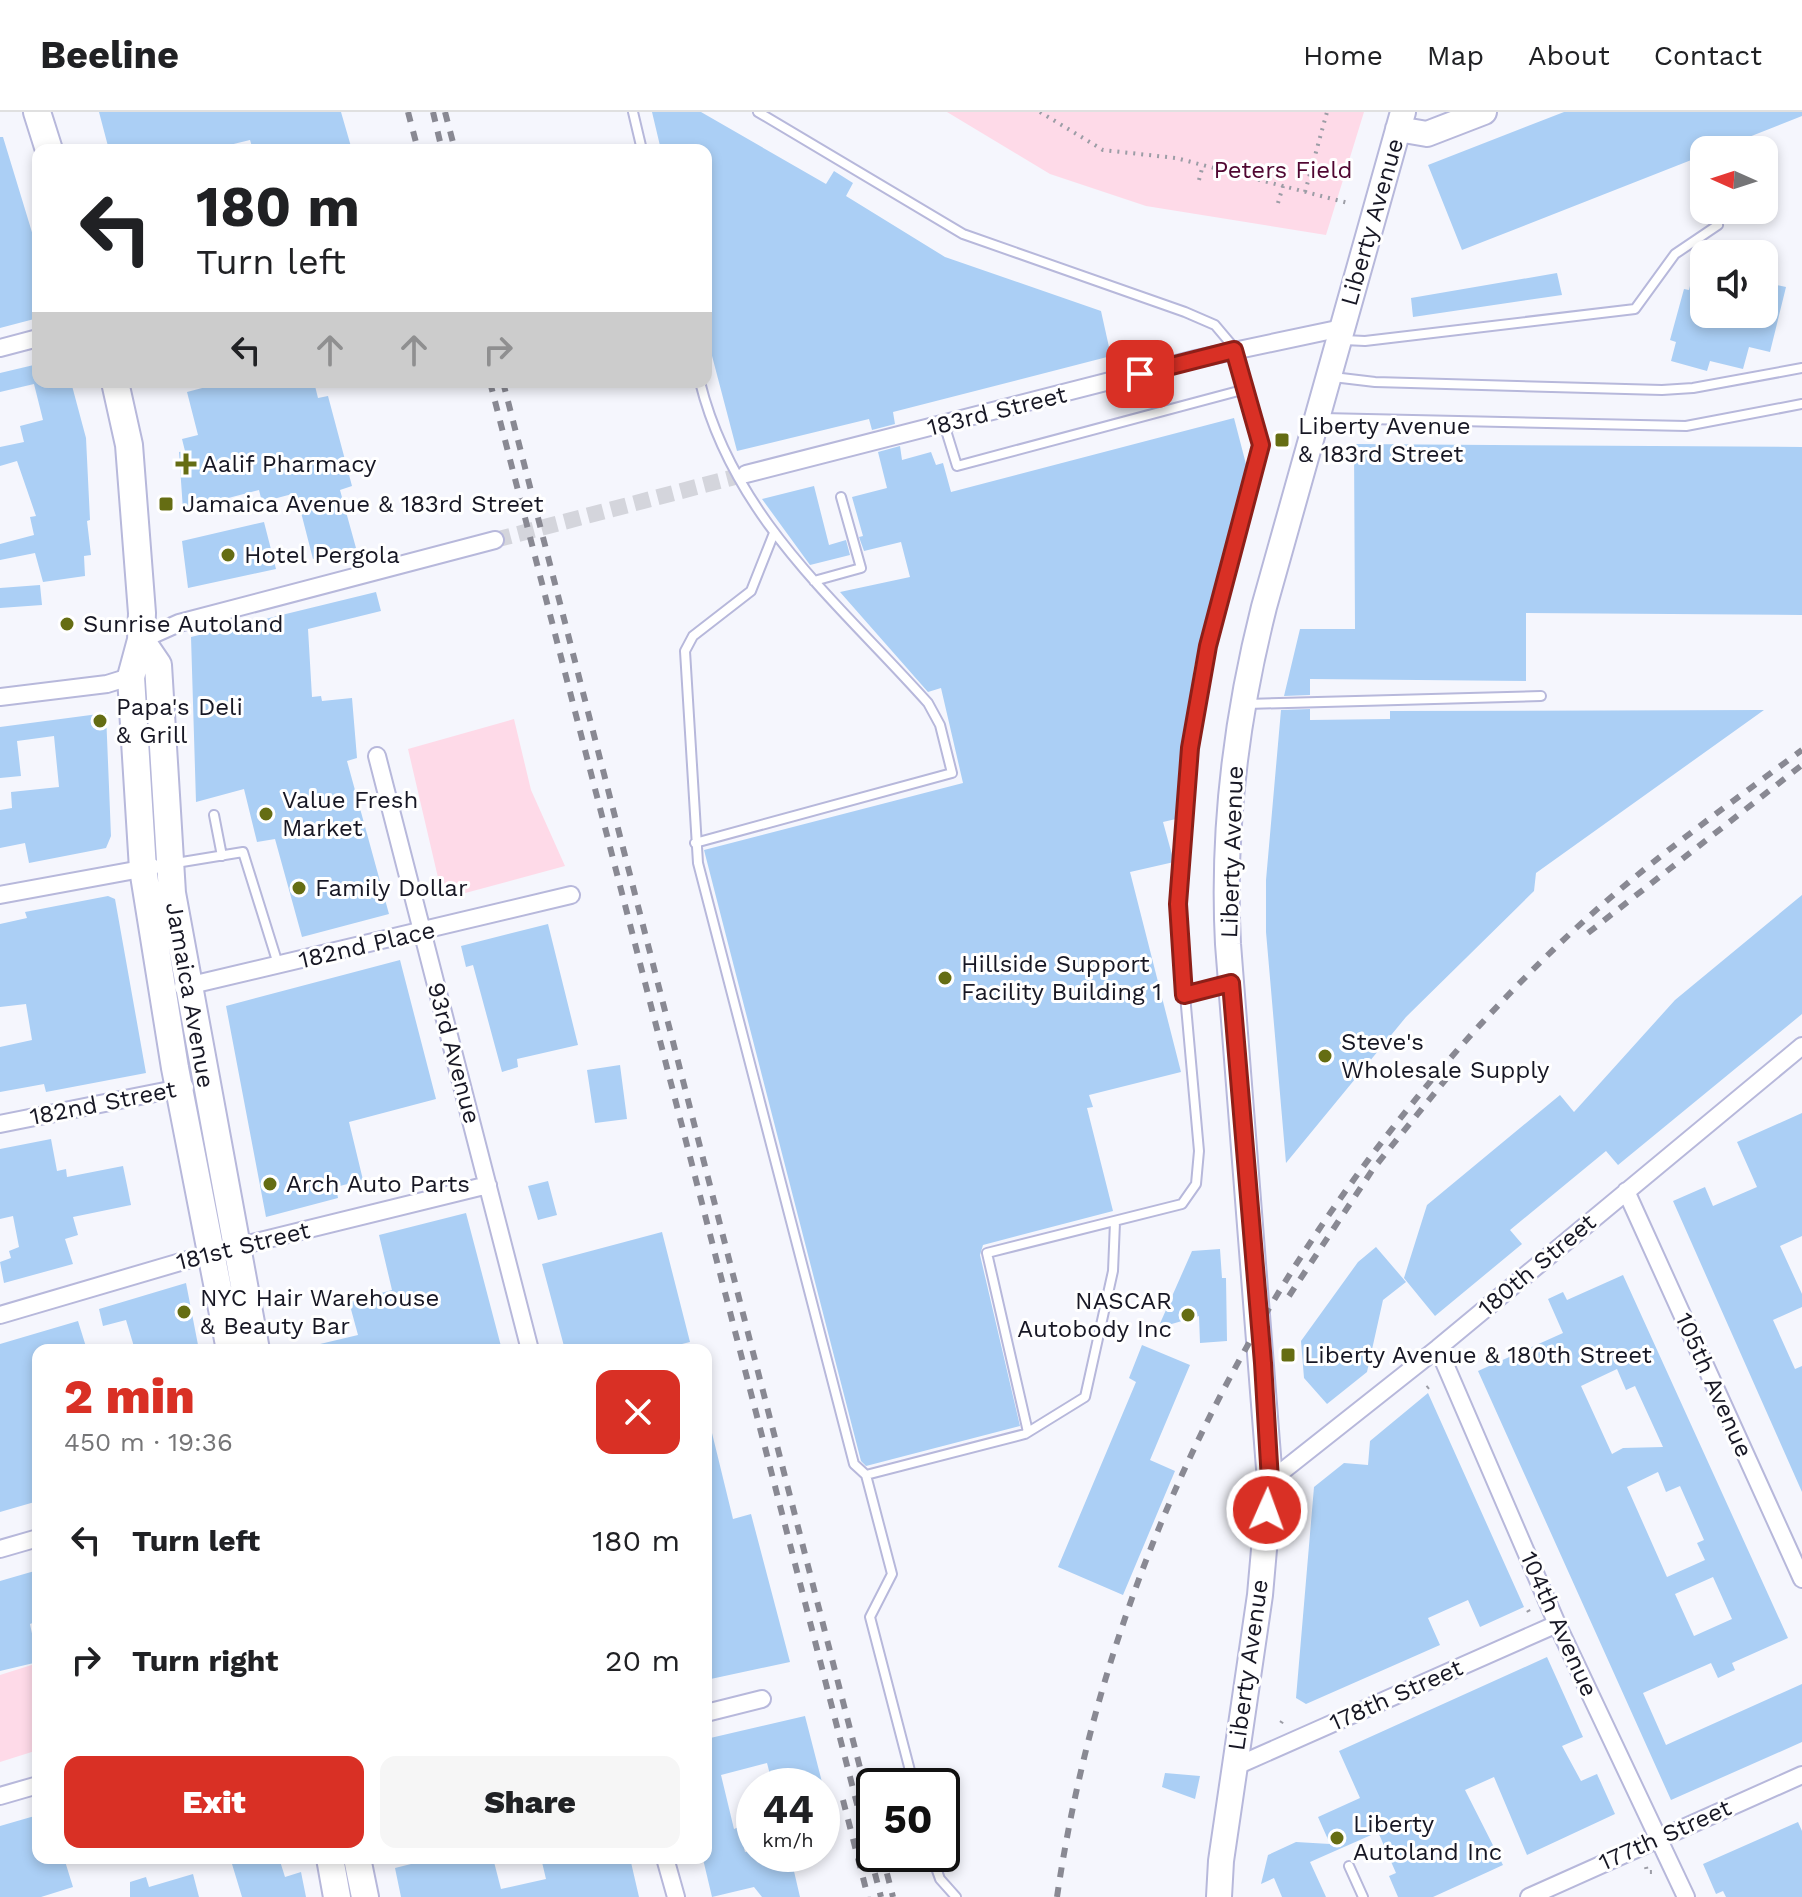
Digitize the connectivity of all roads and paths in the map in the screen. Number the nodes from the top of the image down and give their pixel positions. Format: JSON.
{"nodes":[{"id":1,"x":37,"y":112,"type":"edge"},
{"id":2,"x":633,"y":112,"type":"edge"},
{"id":3,"x":758,"y":112,"type":"edge"},
{"id":4,"x":1040,"y":112,"type":"edge"},
{"id":5,"x":1327,"y":112,"type":"edge"},
{"id":6,"x":1484,"y":112,"type":"edge"},
{"id":7,"x":1401,"y":120,"type":"edge"},
{"id":8,"x":47,"y":144,"type":"edge"},
{"id":9,"x":641,"y":144,"type":"edge"},
{"id":10,"x":1203,"y":165,"type":"junction"},
{"id":11,"x":1199,"y":180,"type":"dead end"},
{"id":12,"x":1283,"y":186,"type":"junction"},
{"id":13,"x":1305,"y":192,"type":"junction"},
{"id":14,"x":1278,"y":203,"type":"dead end"},
{"id":15,"x":1348,"y":203,"type":"dead end"},
{"id":16,"x":1718,"y":225,"type":"dead end"},
{"id":17,"x":1340,"y":333,"type":"junction"},
{"id":18,"x":32,"y":340,"type":"edge"},
{"id":19,"x":0,"y":348,"type":"edge"},
{"id":20,"x":1234,"y":350,"type":"junction"},
{"id":21,"x":1802,"y":368,"type":"edge"},
{"id":22,"x":1328,"y":376,"type":"junction"},
{"id":23,"x":116,"y":388,"type":"edge"},
{"id":24,"x":702,"y":388,"type":"edge"},
{"id":25,"x":1246,"y":389,"type":"junction"},
{"id":26,"x":1802,"y":404,"type":"edge"},
{"id":27,"x":1317,"y":418,"type":"junction"},
{"id":28,"x":944,"y":424,"type":"junction"},
{"id":29,"x":746,"y":474,"type":"tunnel mouth"},
{"id":30,"x":841,"y":497,"type":"dead end"},
{"id":31,"x":774,"y":533,"type":"junction"},
{"id":32,"x":495,"y":540,"type":"tunnel mouth"},
{"id":33,"x":814,"y":581,"type":"junction"},
{"id":34,"x":141,"y":640,"type":"junction"},
{"id":35,"x":158,"y":665,"type":"junction"},
{"id":36,"x":131,"y":677,"type":"junction"},
{"id":37,"x":1541,"y":696,"type":"dead end"},
{"id":38,"x":0,"y":697,"type":"edge"},
{"id":39,"x":1242,"y":705,"type":"junction"},
{"id":40,"x":377,"y":756,"type":"dead end"},
{"id":41,"x":214,"y":815,"type":"dead end"},
{"id":42,"x":695,"y":843,"type":"junction"},
{"id":43,"x":222,"y":856,"type":"junction"},
{"id":44,"x":169,"y":864,"type":"junction"},
{"id":45,"x":143,"y":869,"type":"junction"},
{"id":46,"x":0,"y":895,"type":"edge"},
{"id":47,"x":571,"y":895,"type":"dead end"},
{"id":48,"x":422,"y":932,"type":"junction"},
{"id":49,"x":278,"y":965,"type":"junction"},
{"id":50,"x":1231,"y":983,"type":"junction"},
{"id":51,"x":189,"y":986,"type":"junction"},
{"id":52,"x":162,"y":992,"type":"junction"},
{"id":53,"x":1184,"y":995,"type":"junction"},
{"id":54,"x":1802,"y":1046,"type":"edge"},
{"id":55,"x":206,"y":1082,"type":"junction"},
{"id":56,"x":179,"y":1088,"type":"junction"},
{"id":57,"x":0,"y":1124,"type":"edge"},
{"id":58,"x":488,"y":1185,"type":"junction"},
{"id":59,"x":1626,"y":1191,"type":"junction"},
{"id":60,"x":1115,"y":1222,"type":"junction"},
{"id":61,"x":223,"y":1250,"type":"junction"},
{"id":62,"x":0,"y":1315,"type":"edge"},
{"id":63,"x":230,"y":1344,"type":"edge"},
{"id":64,"x":254,"y":1344,"type":"edge"},
{"id":65,"x":528,"y":1344,"type":"edge"},
{"id":66,"x":1438,"y":1348,"type":"junction"},
{"id":67,"x":1028,"y":1432,"type":"junction"},
{"id":68,"x":866,"y":1475,"type":"junction"},
{"id":69,"x":1270,"y":1481,"type":"junction"},
{"id":70,"x":32,"y":1540,"type":"edge"},
{"id":71,"x":0,"y":1549,"type":"edge"},
{"id":72,"x":1802,"y":1579,"type":"edge"},
{"id":73,"x":1557,"y":1624,"type":"junction"},
{"id":74,"x":762,"y":1699,"type":"dead end"},
{"id":75,"x":712,"y":1712,"type":"edge"},
{"id":76,"x":1285,"y":1717,"type":"dead end"},
{"id":77,"x":1281,"y":1723,"type":"dead end"},
{"id":78,"x":1234,"y":1767,"type":"junction"},
{"id":79,"x":909,"y":1768,"type":"edge"},
{"id":80,"x":1802,"y":1775,"type":"edge"},
{"id":81,"x":32,"y":1787,"type":"edge"},
{"id":82,"x":0,"y":1796,"type":"edge"},
{"id":83,"x":1659,"y":1837,"type":"junction"},
{"id":84,"x":331,"y":1864,"type":"edge"},
{"id":85,"x":358,"y":1864,"type":"edge"},
{"id":86,"x":667,"y":1864,"type":"edge"},
{"id":87,"x":1349,"y":1866,"type":"dead end"},
{"id":88,"x":1646,"y":1867,"type":"dead end"},
{"id":89,"x":937,"y":1872,"type":"edge"},
{"id":90,"x":1655,"y":1872,"type":"dead end"},
{"id":91,"x":337,"y":1897,"type":"edge"},
{"id":92,"x":365,"y":1897,"type":"edge"},
{"id":93,"x":676,"y":1897,"type":"edge"},
{"id":94,"x":956,"y":1897,"type":"edge"},
{"id":95,"x":1219,"y":1897,"type":"edge"},
{"id":96,"x":1363,"y":1897,"type":"edge"},
{"id":97,"x":1529,"y":1897,"type":"edge"},
{"id":98,"x":1686,"y":1897,"type":"edge"}],
"edges":[{"from":1,"to":8,"type":"main road"},
{"from":2,"to":9,"type":"lane"},
{"from":3,"to":20,"type":"lane"},
{"from":4,"to":10,"type":"path"},
{"from":5,"to":13,"type":"path"},
{"from":6,"to":7,"type":"main road"},
{"from":7,"to":17,"type":"main road","name":"Liberty Avenue"},
{"from":10,"to":11,"type":"path"},
{"from":10,"to":12,"type":"path"},
{"from":12,"to":13,"type":"path"},
{"from":12,"to":14,"type":"path"},
{"from":13,"to":15,"type":"path"},
{"from":16,"to":17,"type":"lane"},
{"from":17,"to":20,"type":"street","name":"183rd Street"},
{"from":17,"to":22,"type":"main road","name":"Liberty Avenue"},
{"from":18,"to":19,"type":"street"},
{"from":20,"to":25,"type":"lane"},
{"from":20,"to":28,"type":"street","name":"183rd Street"},
{"from":21,"to":22,"type":"lane"},
{"from":22,"to":27,"type":"main road","name":"Liberty Avenue"},
{"from":23,"to":34,"type":"main road","name":"Jamaica Avenue"},
{"from":24,"to":31,"type":"lane"},
{"from":25,"to":28,"type":"lane"},
{"from":25,"to":53,"type":"lane"},
{"from":26,"to":27,"type":"lane"},
{"from":27,"to":39,"type":"main road","name":"Liberty Avenue"},
{"from":28,"to":29,"type":"street","name":"183rd Street"},
{"from":30,"to":33,"type":"lane"},
{"from":31,"to":33,"type":"lane"},
{"from":31,"to":42,"type":"lane"},
{"from":32,"to":34,"type":"street"},
{"from":33,"to":42,"type":"lane"},
{"from":34,"to":35,"type":"main road"},
{"from":34,"to":36,"type":"main road","name":"Jamaica Avenue"},
{"from":35,"to":36,"type":"street"},
{"from":35,"to":44,"type":"main road","name":"Jamaica Avenue"},
{"from":36,"to":38,"type":"street"},
{"from":36,"to":45,"type":"main road","name":"Jamaica Avenue"},
{"from":37,"to":39,"type":"lane"},
{"from":39,"to":50,"type":"main road","name":"Liberty Avenue"},
{"from":40,"to":48,"type":"street","name":"93rd Avenue"},
{"from":41,"to":43,"type":"lane"},
{"from":42,"to":68,"type":"lane"},
{"from":43,"to":44,"type":"lane"},
{"from":43,"to":49,"type":"lane"},
{"from":44,"to":45,"type":"street"},
{"from":44,"to":51,"type":"main road","name":"Jamaica Avenue"},
{"from":45,"to":46,"type":"street"},
{"from":45,"to":52,"type":"main road","name":"Jamaica Avenue"},
{"from":47,"to":48,"type":"street","name":"182nd Place"},
{"from":48,"to":49,"type":"street","name":"182nd Place"},
{"from":48,"to":58,"type":"street","name":"93rd Avenue"},
{"from":49,"to":51,"type":"street","name":"182nd Place"},
{"from":50,"to":53,"type":"lane"},
{"from":50,"to":69,"type":"main road","name":"Liberty Avenue"},
{"from":51,"to":52,"type":"street","name":"182nd Place"},
{"from":51,"to":55,"type":"main road","name":"Jamaica Avenue"},
{"from":52,"to":56,"type":"main road","name":"Jamaica Avenue"},
{"from":53,"to":60,"type":"lane"},
{"from":54,"to":59,"type":"street","name":"180th Street"},
{"from":55,"to":56,"type":"street","name":"182nd Street"},
{"from":55,"to":61,"type":"main road","name":"Jamaica Avenue"},
{"from":56,"to":57,"type":"street","name":"182nd Street"},
{"from":56,"to":61,"type":"main road","name":"Jamaica Avenue"},
{"from":58,"to":61,"type":"street","name":"181st Street"},
{"from":58,"to":65,"type":"street","name":"93rd Avenue"},
{"from":59,"to":66,"type":"street","name":"180th Street"},
{"from":59,"to":72,"type":"street","name":"105th Avenue"},
{"from":60,"to":67,"type":"lane"},
{"from":60,"to":67,"type":"lane"},
{"from":61,"to":62,"type":"street","name":"181st Street"},
{"from":61,"to":63,"type":"main road","name":"Jamaica Avenue"},
{"from":61,"to":64,"type":"main road","name":"Jamaica Avenue"},
{"from":66,"to":69,"type":"street","name":"180th Street"},
{"from":66,"to":73,"type":"street","name":"104th Avenue"},
{"from":67,"to":68,"type":"lane"},
{"from":68,"to":79,"type":"lane"},
{"from":69,"to":78,"type":"main road","name":"Liberty Avenue"},
{"from":70,"to":71,"type":"street"},
{"from":73,"to":78,"type":"street","name":"178th Street"},
{"from":73,"to":83,"type":"street","name":"104th Avenue"},
{"from":74,"to":75,"type":"street"},
{"from":76,"to":77,"type":"path"},
{"from":78,"to":95,"type":"main road","name":"Liberty Avenue"},
{"from":80,"to":83,"type":"street","name":"177th Street"},
{"from":81,"to":82,"type":"street"},
{"from":83,"to":97,"type":"street","name":"177th Street"},
{"from":83,"to":98,"type":"street","name":"104th Avenue"},
{"from":84,"to":91,"type":"main road"},
{"from":85,"to":92,"type":"main road"},
{"from":86,"to":93,"type":"street"},
{"from":87,"to":96,"type":"lane"},
{"from":88,"to":90,"type":"path"},
{"from":89,"to":94,"type":"lane"}]}
